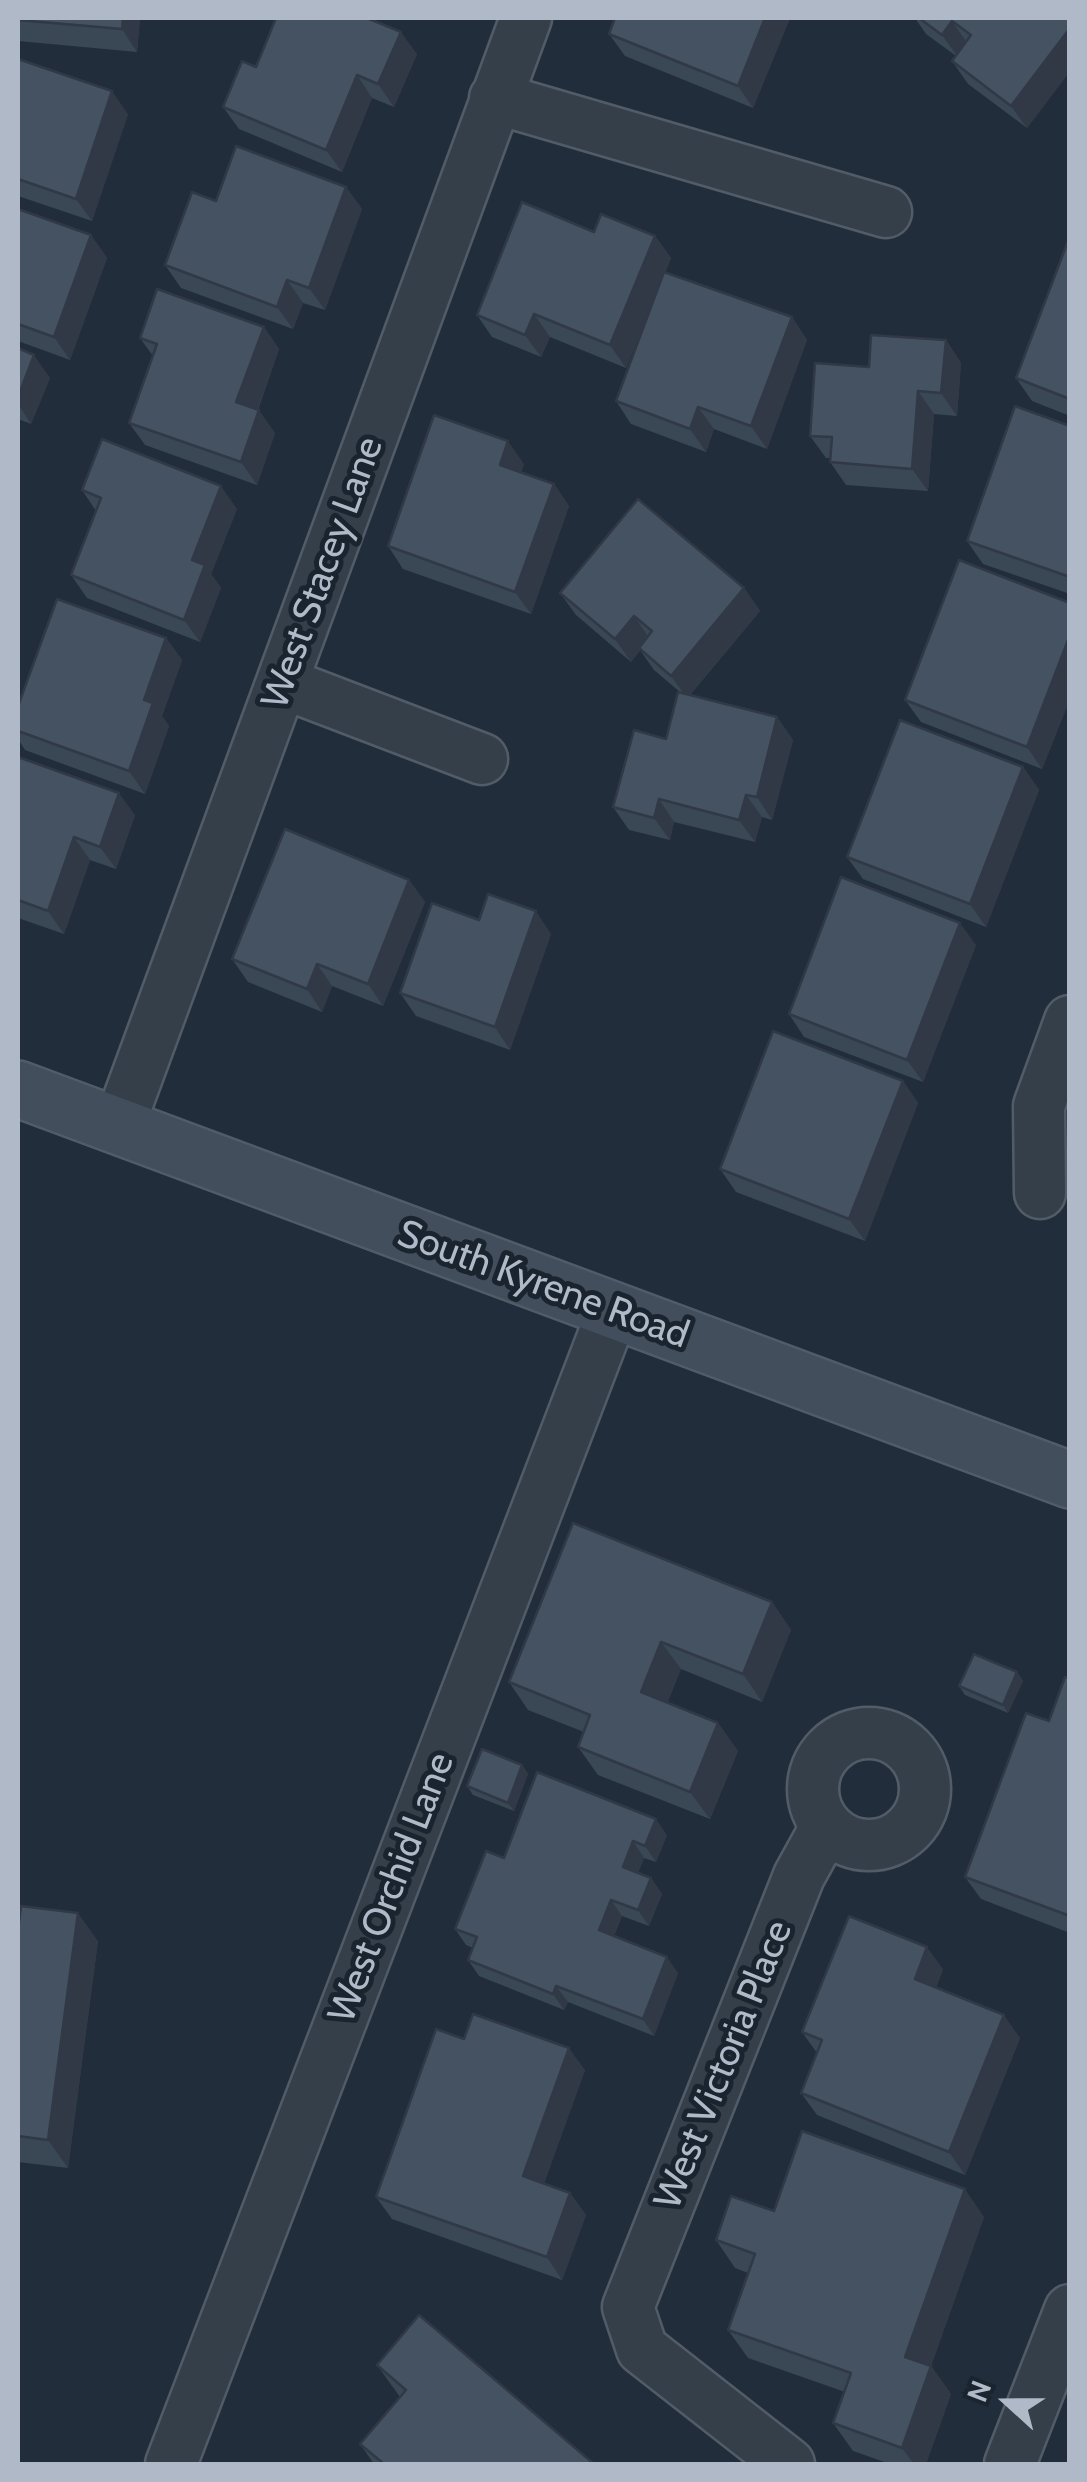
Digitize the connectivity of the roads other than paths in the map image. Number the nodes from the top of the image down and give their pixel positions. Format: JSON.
{"nodes":[{"id":1,"x":526,"y":18,"type":"edge"},
{"id":2,"x":495,"y":98,"type":"junction"},
{"id":3,"x":886,"y":212,"type":"dead end"},
{"id":4,"x":283,"y":683,"type":"junction"},
{"id":5,"x":482,"y":760,"type":"dead end"},
{"id":6,"x":1070,"y":1021,"type":"edge"},
{"id":7,"x":18,"y":1090,"type":"edge"},
{"id":8,"x":118,"y":1128,"type":"junction"},
{"id":9,"x":1040,"y":1193,"type":"dead end"},
{"id":10,"x":614,"y":1311,"type":"junction"},
{"id":11,"x":1070,"y":1480,"type":"edge"},
{"id":12,"x":826,"y":1827,"type":"dead end"},
{"id":13,"x":1070,"y":2310,"type":"edge"},
{"id":14,"x":171,"y":2464,"type":"edge"},
{"id":15,"x":789,"y":2464,"type":"edge"},
{"id":16,"x":1010,"y":2464,"type":"edge"}],
"edges":[{"from":1,"to":2,"type":"street","name":"West Stacey Lane"},
{"from":2,"to":3,"type":"street"},
{"from":2,"to":4,"type":"street","name":"West Stacey Lane"},
{"from":4,"to":5,"type":"street"},
{"from":4,"to":8,"type":"street","name":"West Stacey Lane"},
{"from":6,"to":9,"type":"street"},
{"from":7,"to":8,"type":"main road","name":"South Kyrene Road"},
{"from":8,"to":10,"type":"main road","name":"South Kyrene Road"},
{"from":10,"to":11,"type":"main road","name":"South Kyrene Road"},
{"from":10,"to":14,"type":"street","name":"West Orchid Lane"},
{"from":12,"to":15,"type":"street","name":"West Victoria Place"},
{"from":13,"to":16,"type":"street"}]}
